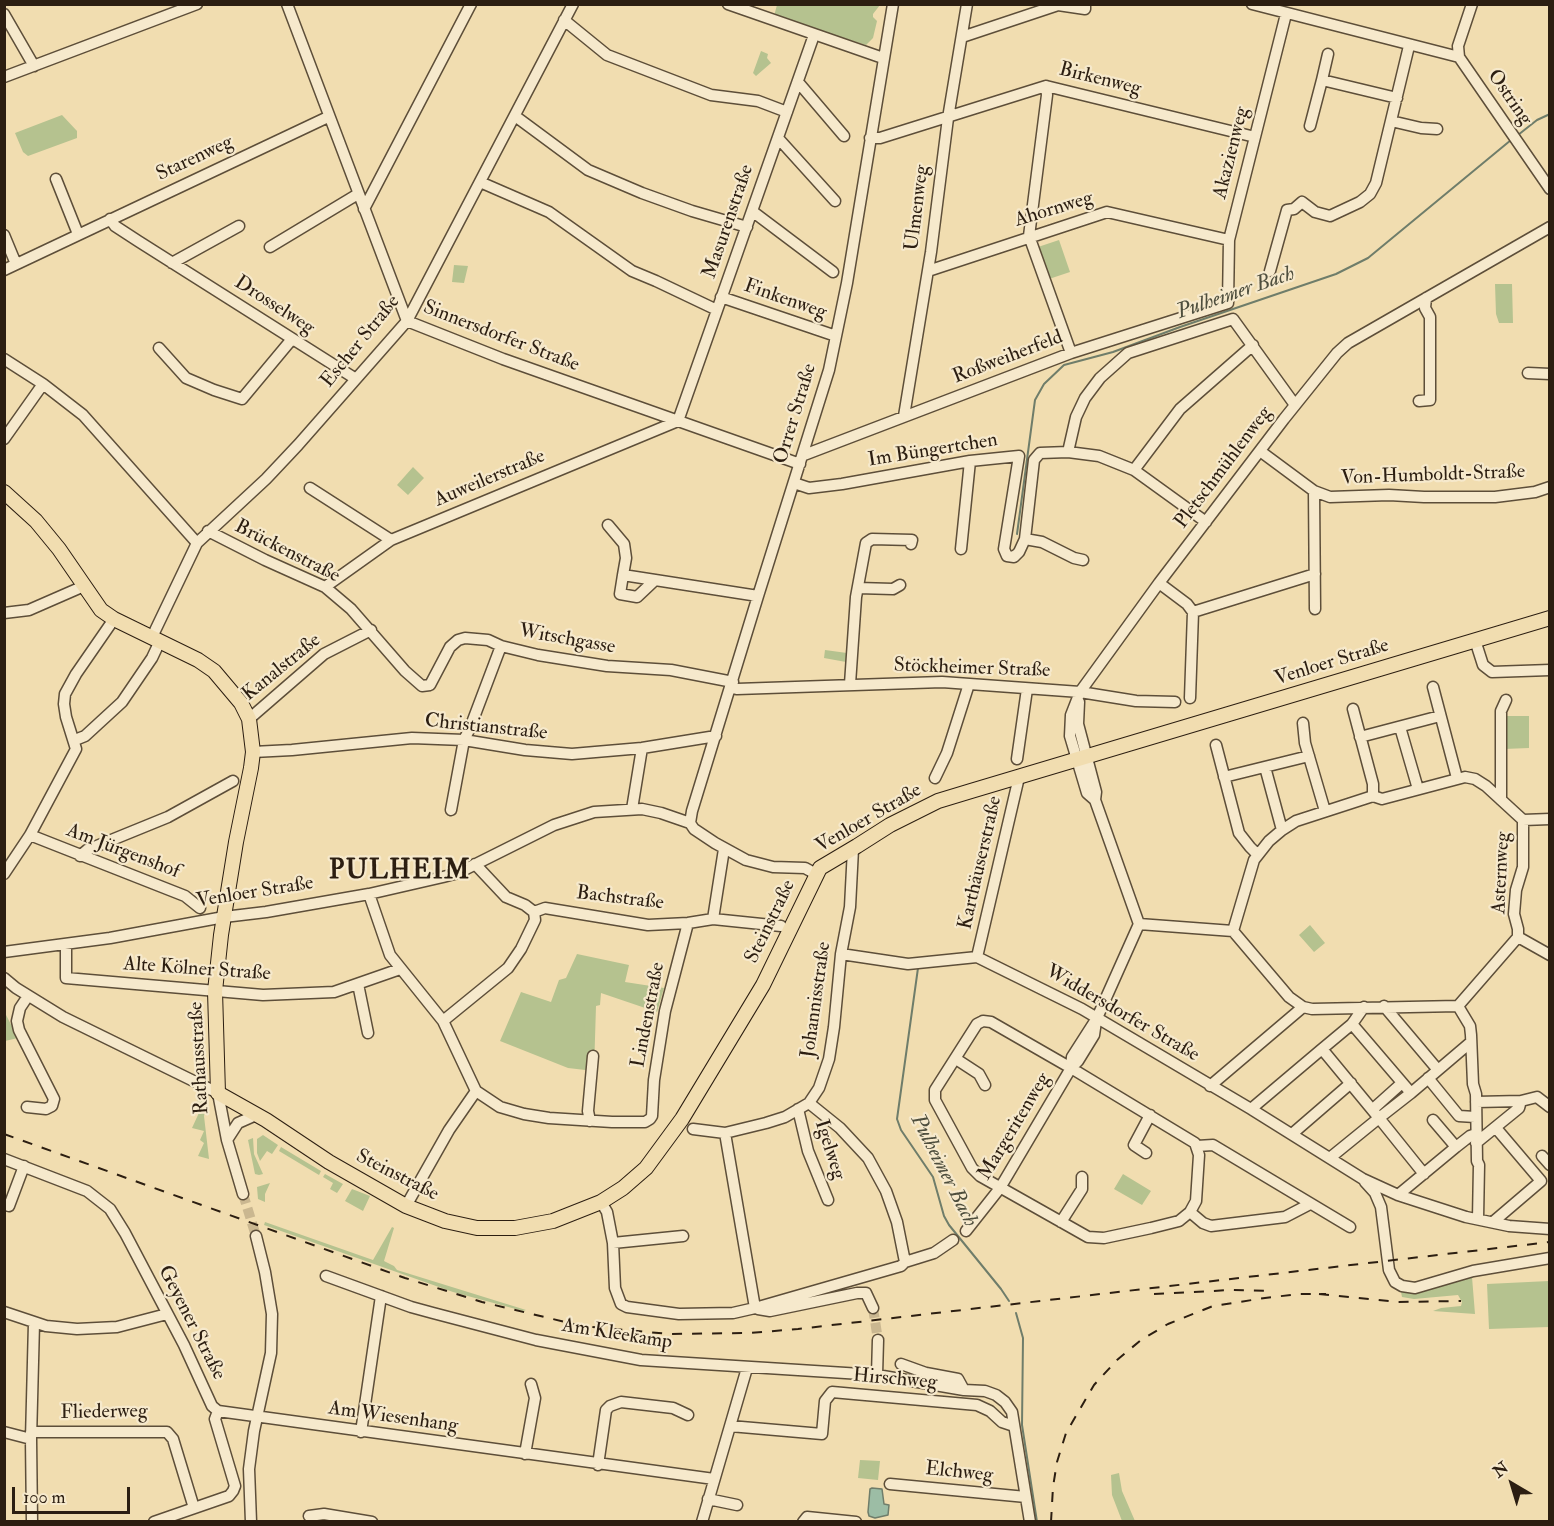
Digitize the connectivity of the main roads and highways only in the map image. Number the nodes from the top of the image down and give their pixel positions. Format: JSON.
{"nodes":[{"id":1,"x":4,"y":492,"type":"edge"},
{"id":2,"x":1550,"y":618,"type":"edge"},
{"id":3,"x":816,"y":874,"type":"joint"},
{"id":4,"x":218,"y":1093,"type":"joint"}],
"edges":[{"from":1,"to":4,"type":"main road","name":"Rathausstraße"},
{"from":2,"to":3,"type":"main road","name":"Venloer Straße"},
{"from":3,"to":4,"type":"main road","name":"Steinstraße"}]}
